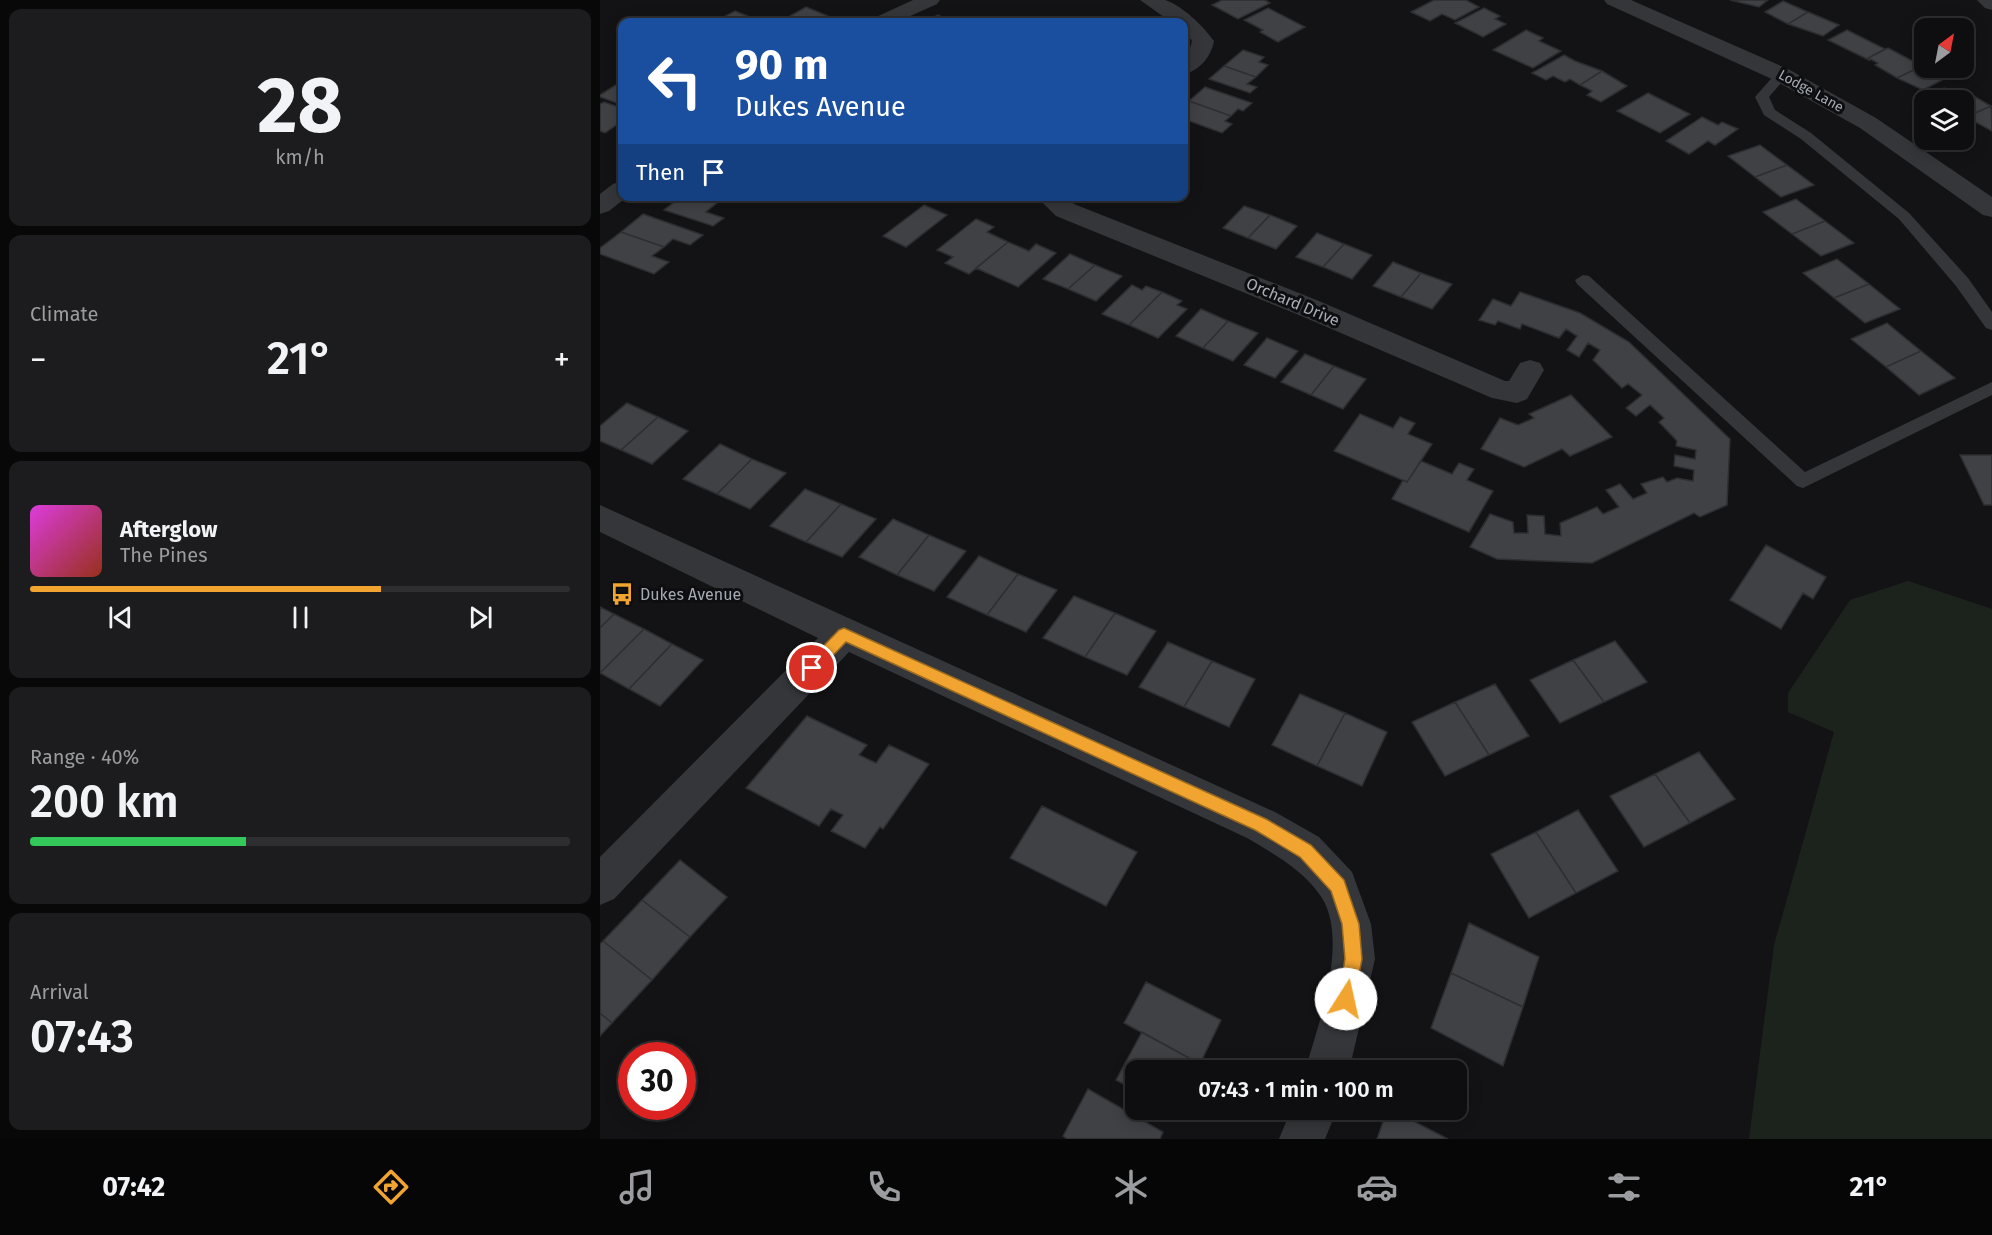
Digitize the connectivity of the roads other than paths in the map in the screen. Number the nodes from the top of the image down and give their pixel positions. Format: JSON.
{"nodes":[{"id":1,"x":930,"y":0,"type":"edge"},
{"id":2,"x":1150,"y":0,"type":"edge"},
{"id":3,"x":1614,"y":0,"type":"edge"},
{"id":4,"x":1987,"y":0,"type":"edge"},
{"id":5,"x":1992,"y":4,"type":"edge"},
{"id":6,"x":890,"y":18,"type":"edge"},
{"id":7,"x":1178,"y":18,"type":"edge"},
{"id":8,"x":1188,"y":24,"type":"edge"},
{"id":9,"x":1188,"y":65,"type":"edge"},
{"id":10,"x":1782,"y":75,"type":"junction"},
{"id":11,"x":618,"y":192,"type":"edge"},
{"id":12,"x":1052,"y":201,"type":"edge"},
{"id":13,"x":600,"y":206,"type":"edge"},
{"id":14,"x":1992,"y":209,"type":"edge"},
{"id":15,"x":1583,"y":280,"type":"dead end"},
{"id":16,"x":1992,"y":324,"type":"edge"},
{"id":17,"x":1530,"y":370,"type":"dead end"},
{"id":18,"x":1992,"y":388,"type":"edge"},
{"id":19,"x":600,"y":518,"type":"edge"},
{"id":20,"x":844,"y":634,"type":"junction"},
{"id":21,"x":600,"y":885,"type":"edge"},
{"id":22,"x":1330,"y":1060,"type":"edge"},
{"id":23,"x":1310,"y":1120,"type":"edge"},
{"id":24,"x":1302,"y":1139,"type":"edge"}],
"edges":[{"from":1,"to":6,"type":"street"},
{"from":2,"to":7,"type":"street"},
{"from":3,"to":10,"type":"street","name":"Lodge Lane"},
{"from":4,"to":5,"type":"street"},
{"from":8,"to":9,"type":"street"},
{"from":10,"to":14,"type":"street","name":"Lodge Lane"},
{"from":10,"to":16,"type":"lane"},
{"from":11,"to":13,"type":"street"},
{"from":12,"to":17,"type":"street","name":"Orchard Drive"},
{"from":15,"to":18,"type":"lane"},
{"from":19,"to":20,"type":"street"},
{"from":20,"to":21,"type":"street"},
{"from":20,"to":22,"type":"street"},
{"from":23,"to":24,"type":"street"}]}
